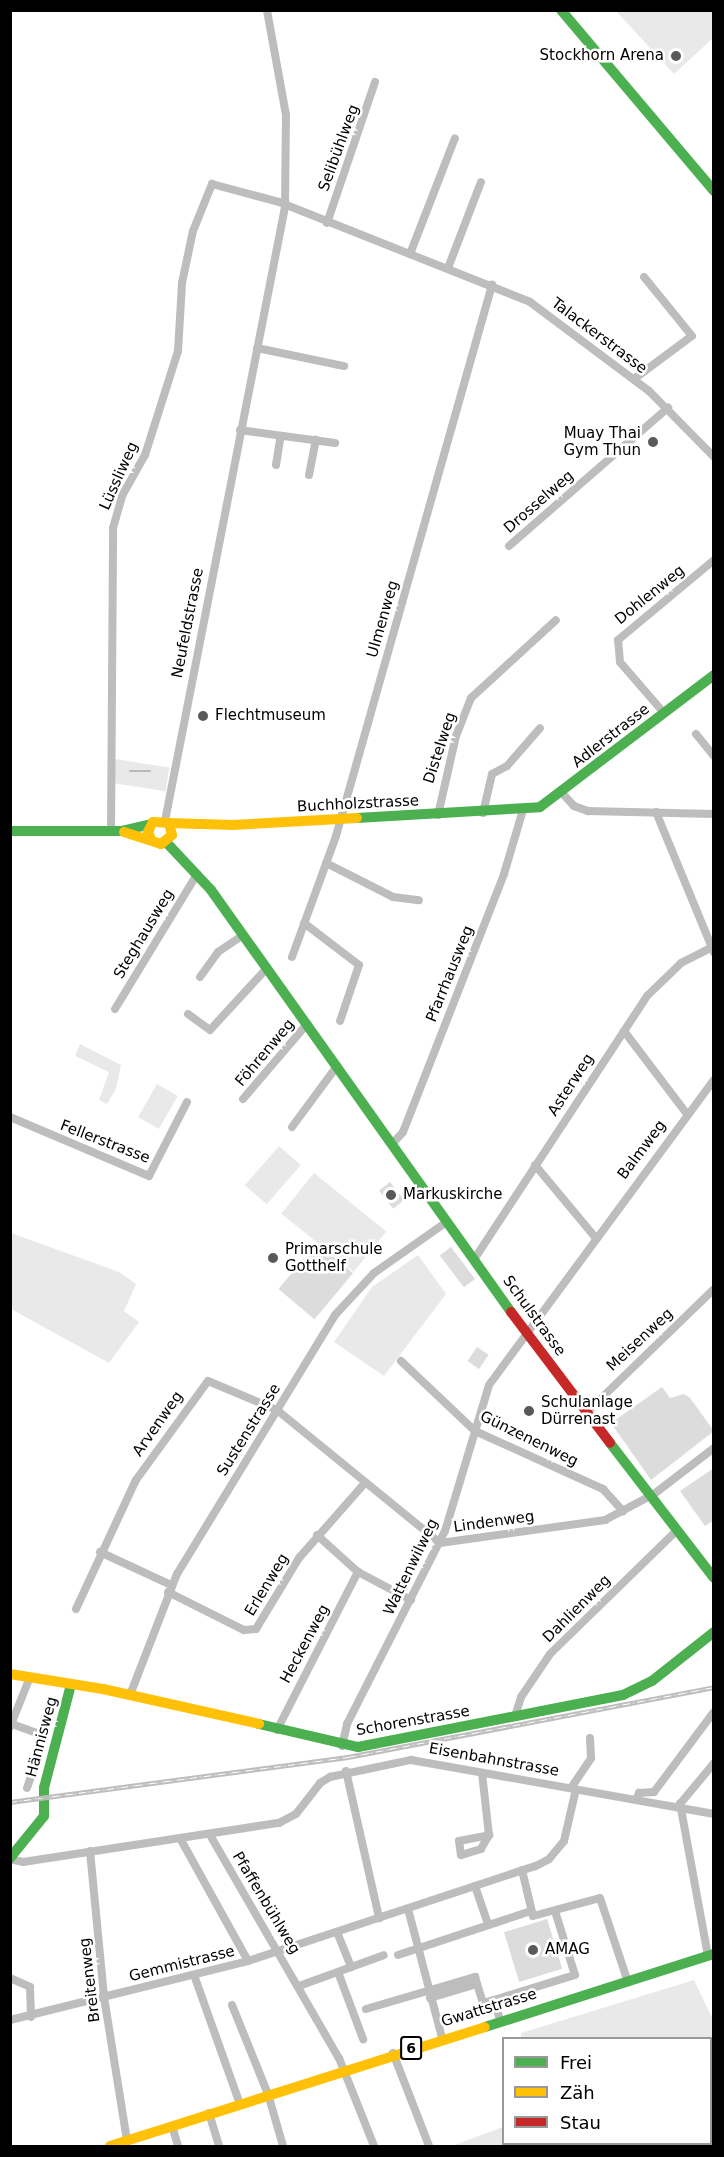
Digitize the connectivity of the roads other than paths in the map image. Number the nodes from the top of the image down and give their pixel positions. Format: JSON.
{"nodes":[{"id":1,"x":267,"y":10,"type":"edge"},
{"id":2,"x":561,"y":10,"type":"edge"},
{"id":3,"x":375,"y":82,"type":"dead end"},
{"id":4,"x":455,"y":138,"type":"dead end"},
{"id":5,"x":481,"y":182,"type":"dead end"},
{"id":6,"x":714,"y":191,"type":"edge"},
{"id":7,"x":285,"y":207,"type":"junction"},
{"id":8,"x":327,"y":223,"type":"junction"},
{"id":9,"x":410,"y":254,"type":"junction"},
{"id":10,"x":448,"y":268,"type":"junction"},
{"id":11,"x":644,"y":277,"type":"dead end"},
{"id":12,"x":492,"y":285,"type":"junction"},
{"id":13,"x":257,"y":348,"type":"junction"},
{"id":14,"x":344,"y":366,"type":"dead end"},
{"id":15,"x":634,"y":379,"type":"junction"},
{"id":16,"x":668,"y":408,"type":"junction"},
{"id":17,"x":240,"y":430,"type":"junction"},
{"id":18,"x":280,"y":439,"type":"junction"},
{"id":19,"x":316,"y":440,"type":"junction"},
{"id":20,"x":334,"y":443,"type":"dead end"},
{"id":21,"x":714,"y":457,"type":"edge"},
{"id":22,"x":276,"y":465,"type":"dead end"},
{"id":23,"x":309,"y":475,"type":"dead end"},
{"id":24,"x":508,"y":546,"type":"dead end"},
{"id":25,"x":714,"y":560,"type":"edge"},
{"id":26,"x":556,"y":620,"type":"dead end"},
{"id":27,"x":714,"y":675,"type":"edge"},
{"id":28,"x":664,"y":713,"type":"junction"},
{"id":29,"x":540,"y":728,"type":"dead end"},
{"id":30,"x":696,"y":734,"type":"dead end"},
{"id":31,"x":714,"y":756,"type":"edge"},
{"id":32,"x":562,"y":793,"type":"junction"},
{"id":33,"x":523,"y":810,"type":"junction"},
{"id":34,"x":656,"y":812,"type":"junction"},
{"id":35,"x":483,"y":813,"type":"junction"},
{"id":36,"x":714,"y":814,"type":"edge"},
{"id":37,"x":438,"y":815,"type":"junction"},
{"id":38,"x":339,"y":820,"type":"junction"},
{"id":39,"x":167,"y":822,"type":"junction"},
{"id":40,"x":151,"y":824,"type":"junction"},
{"id":41,"x":194,"y":826,"type":"junction"},
{"id":42,"x":10,"y":831,"type":"edge"},
{"id":43,"x":116,"y":831,"type":"junction"},
{"id":44,"x":151,"y":839,"type":"junction"},
{"id":45,"x":169,"y":839,"type":"junction"},
{"id":46,"x":326,"y":863,"type":"junction"},
{"id":47,"x":196,"y":874,"type":"junction"},
{"id":48,"x":419,"y":900,"type":"dead end"},
{"id":49,"x":304,"y":923,"type":"junction"},
{"id":50,"x":243,"y":935,"type":"junction"},
{"id":51,"x":712,"y":950,"type":"edge"},
{"id":52,"x":292,"y":957,"type":"dead end"},
{"id":53,"x":265,"y":970,"type":"junction"},
{"id":54,"x":200,"y":977,"type":"dead end"},
{"id":55,"x":115,"y":1009,"type":"dead end"},
{"id":56,"x":188,"y":1014,"type":"dead end"},
{"id":57,"x":340,"y":1021,"type":"dead end"},
{"id":58,"x":307,"y":1024,"type":"junction"},
{"id":59,"x":624,"y":1031,"type":"junction"},
{"id":60,"x":210,"y":1036,"type":"dead end"},
{"id":61,"x":337,"y":1066,"type":"junction"},
{"id":62,"x":714,"y":1080,"type":"edge"},
{"id":63,"x":243,"y":1099,"type":"dead end"},
{"id":64,"x":187,"y":1102,"type":"dead end"},
{"id":65,"x":687,"y":1114,"type":"junction"},
{"id":66,"x":10,"y":1117,"type":"edge"},
{"id":67,"x":292,"y":1127,"type":"dead end"},
{"id":68,"x":392,"y":1144,"type":"junction"},
{"id":69,"x":535,"y":1165,"type":"junction"},
{"id":70,"x":448,"y":1221,"type":"junction"},
{"id":71,"x":594,"y":1237,"type":"junction"},
{"id":72,"x":475,"y":1258,"type":"junction"},
{"id":73,"x":714,"y":1288,"type":"edge"},
{"id":74,"x":526,"y":1333,"type":"junction"},
{"id":75,"x":401,"y":1361,"type":"dead end"},
{"id":76,"x":277,"y":1410,"type":"junction"},
{"id":77,"x":586,"y":1413,"type":"junction"},
{"id":78,"x":475,"y":1431,"type":"junction"},
{"id":79,"x":714,"y":1448,"type":"edge"},
{"id":80,"x":364,"y":1483,"type":"junction"},
{"id":81,"x":649,"y":1497,"type":"junction"},
{"id":82,"x":622,"y":1511,"type":"junction"},
{"id":83,"x":675,"y":1532,"type":"junction"},
{"id":84,"x":317,"y":1535,"type":"junction"},
{"id":85,"x":440,"y":1543,"type":"junction"},
{"id":86,"x":100,"y":1552,"type":"junction"},
{"id":87,"x":358,"y":1572,"type":"junction"},
{"id":88,"x":714,"y":1578,"type":"edge"},
{"id":89,"x":170,"y":1589,"type":"junction"},
{"id":90,"x":411,"y":1600,"type":"junction"},
{"id":91,"x":76,"y":1609,"type":"dead end"},
{"id":92,"x":714,"y":1632,"type":"edge"},
{"id":93,"x":10,"y":1674,"type":"edge"},
{"id":94,"x":30,"y":1677,"type":"junction"},
{"id":95,"x":71,"y":1684,"type":"junction"},
{"id":96,"x":130,"y":1695,"type":"junction"},
{"id":97,"x":713,"y":1713,"type":"edge"},
{"id":98,"x":515,"y":1716,"type":"junction"},
{"id":99,"x":11,"y":1726,"type":"edge"},
{"id":100,"x":277,"y":1730,"type":"junction"},
{"id":101,"x":590,"y":1738,"type":"dead end"},
{"id":102,"x":342,"y":1746,"type":"junction"},
{"id":103,"x":714,"y":1763,"type":"edge"},
{"id":104,"x":346,"y":1771,"type":"junction"},
{"id":105,"x":482,"y":1773,"type":"junction"},
{"id":106,"x":27,"y":1788,"type":"dead end"},
{"id":107,"x":574,"y":1789,"type":"junction"},
{"id":108,"x":636,"y":1800,"type":"junction"},
{"id":109,"x":681,"y":1808,"type":"junction"},
{"id":110,"x":714,"y":1814,"type":"edge"},
{"id":111,"x":210,"y":1835,"type":"junction"},
{"id":112,"x":489,"y":1835,"type":"dead end"},
{"id":113,"x":181,"y":1840,"type":"junction"},
{"id":114,"x":90,"y":1851,"type":"junction"},
{"id":115,"x":10,"y":1859,"type":"edge"},
{"id":116,"x":522,"y":1870,"type":"junction"},
{"id":117,"x":475,"y":1886,"type":"junction"},
{"id":118,"x":408,"y":1909,"type":"junction"},
{"id":119,"x":531,"y":1911,"type":"junction"},
{"id":120,"x":555,"y":1911,"type":"junction"},
{"id":121,"x":379,"y":1918,"type":"junction"},
{"id":122,"x":488,"y":1924,"type":"junction"},
{"id":123,"x":338,"y":1932,"type":"junction"},
{"id":124,"x":417,"y":1950,"type":"junction"},
{"id":125,"x":279,"y":1952,"type":"junction"},
{"id":126,"x":384,"y":1955,"type":"dead end"},
{"id":127,"x":399,"y":1955,"type":"dead end"},
{"id":128,"x":711,"y":1955,"type":"edge"},
{"id":129,"x":248,"y":1961,"type":"junction"},
{"id":130,"x":344,"y":1969,"type":"junction"},
{"id":131,"x":194,"y":1975,"type":"junction"},
{"id":132,"x":10,"y":1978,"type":"edge"},
{"id":133,"x":628,"y":1982,"type":"junction"},
{"id":134,"x":299,"y":1986,"type":"junction"},
{"id":135,"x":429,"y":1994,"type":"junction"},
{"id":136,"x":104,"y":1997,"type":"junction"},
{"id":137,"x":494,"y":2000,"type":"junction"},
{"id":138,"x":232,"y":2005,"type":"dead end"},
{"id":139,"x":366,"y":2009,"type":"dead end"},
{"id":140,"x":31,"y":2017,"type":"junction"},
{"id":141,"x":10,"y":2020,"type":"edge"},
{"id":142,"x":500,"y":2020,"type":"junction"},
{"id":143,"x":442,"y":2038,"type":"junction"},
{"id":144,"x":363,"y":2039,"type":"dead end"},
{"id":145,"x":393,"y":2053,"type":"junction"},
{"id":146,"x":343,"y":2070,"type":"junction"},
{"id":147,"x":268,"y":2094,"type":"junction"},
{"id":148,"x":240,"y":2104,"type":"junction"},
{"id":149,"x":209,"y":2113,"type":"junction"},
{"id":150,"x":172,"y":2126,"type":"junction"},
{"id":151,"x":127,"y":2140,"type":"junction"},
{"id":152,"x":110,"y":2146,"type":"edge"},
{"id":153,"x":178,"y":2146,"type":"edge"},
{"id":154,"x":219,"y":2146,"type":"edge"},
{"id":155,"x":283,"y":2146,"type":"edge"},
{"id":156,"x":374,"y":2146,"type":"edge"},
{"id":157,"x":429,"y":2146,"type":"edge"}],
"edges":[{"from":1,"to":7,"type":"street","name":"Neufeldstrasse"},
{"from":2,"to":6,"type":"street"},
{"from":3,"to":8,"type":"street","name":"Selibühlweg"},
{"from":4,"to":9,"type":"street"},
{"from":5,"to":10,"type":"street"},
{"from":7,"to":8,"type":"street","name":"Talackerstrasse"},
{"from":7,"to":13,"type":"street","name":"Neufeldstrasse"},
{"from":7,"to":43,"type":"street","name":"Lüssliweg"},
{"from":8,"to":9,"type":"street","name":"Talackerstrasse"},
{"from":9,"to":10,"type":"street","name":"Talackerstrasse"},
{"from":10,"to":12,"type":"street","name":"Talackerstrasse"},
{"from":11,"to":15,"type":"street"},
{"from":12,"to":15,"type":"street","name":"Talackerstrasse"},
{"from":12,"to":38,"type":"street","name":"Ulmenweg"},
{"from":13,"to":14,"type":"street"},
{"from":13,"to":17,"type":"street","name":"Neufeldstrasse"},
{"from":15,"to":16,"type":"street","name":"Talackerstrasse"},
{"from":16,"to":21,"type":"street","name":"Talackerstrasse"},
{"from":16,"to":24,"type":"street","name":"Drosselweg"},
{"from":17,"to":18,"type":"street"},
{"from":17,"to":39,"type":"street","name":"Neufeldstrasse"},
{"from":18,"to":19,"type":"street"},
{"from":18,"to":22,"type":"street"},
{"from":19,"to":20,"type":"street"},
{"from":19,"to":23,"type":"street"},
{"from":25,"to":28,"type":"street","name":"Dohlenweg"},
{"from":26,"to":37,"type":"street","name":"Distelweg"},
{"from":27,"to":28,"type":"street","name":"Adlerstrasse"},
{"from":28,"to":32,"type":"street","name":"Adlerstrasse"},
{"from":29,"to":35,"type":"street"},
{"from":30,"to":31,"type":"street"},
{"from":32,"to":33,"type":"street","name":"Adlerstrasse"},
{"from":32,"to":34,"type":"street"},
{"from":33,"to":35,"type":"street","name":"Buchholzstrasse"},
{"from":33,"to":68,"type":"street","name":"Pfarrhausweg"},
{"from":34,"to":36,"type":"street"},
{"from":34,"to":51,"type":"street"},
{"from":35,"to":37,"type":"street","name":"Buchholzstrasse"},
{"from":37,"to":38,"type":"street","name":"Buchholzstrasse"},
{"from":38,"to":41,"type":"street","name":"Buchholzstrasse"},
{"from":38,"to":46,"type":"street","name":"Ulmenweg"},
{"from":39,"to":40,"type":"street","name":"Buchholzstrasse"},
{"from":39,"to":41,"type":"street","name":"Buchholzstrasse"},
{"from":39,"to":45,"type":"street"},
{"from":40,"to":43,"type":"street"},
{"from":40,"to":44,"type":"street"},
{"from":41,"to":45,"type":"street","name":"Buchholzstrasse"},
{"from":42,"to":43,"type":"street"},
{"from":43,"to":44,"type":"street"},
{"from":44,"to":45,"type":"street"},
{"from":45,"to":47,"type":"street","name":"Schulstrasse"},
{"from":46,"to":48,"type":"street"},
{"from":46,"to":49,"type":"street","name":"Ulmenweg"},
{"from":47,"to":50,"type":"street","name":"Schulstrasse"},
{"from":47,"to":55,"type":"street","name":"Steghausweg"},
{"from":49,"to":52,"type":"street","name":"Ulmenweg"},
{"from":49,"to":57,"type":"street"},
{"from":50,"to":53,"type":"street","name":"Schulstrasse"},
{"from":50,"to":54,"type":"street"},
{"from":51,"to":59,"type":"street","name":"Asterweg"},
{"from":53,"to":56,"type":"street"},
{"from":53,"to":58,"type":"street","name":"Schulstrasse"},
{"from":53,"to":60,"type":"street"},
{"from":58,"to":61,"type":"street","name":"Schulstrasse"},
{"from":58,"to":63,"type":"street","name":"Föhrenweg"},
{"from":59,"to":65,"type":"street"},
{"from":59,"to":69,"type":"street","name":"Asterweg"},
{"from":61,"to":67,"type":"street"},
{"from":61,"to":68,"type":"street","name":"Schulstrasse"},
{"from":62,"to":65,"type":"street","name":"Balmweg"},
{"from":64,"to":66,"type":"street","name":"Fellerstrasse"},
{"from":65,"to":71,"type":"street","name":"Balmweg"},
{"from":68,"to":70,"type":"street","name":"Schulstrasse"},
{"from":69,"to":71,"type":"street"},
{"from":69,"to":72,"type":"street","name":"Asterweg"},
{"from":70,"to":72,"type":"street","name":"Schulstrasse"},
{"from":70,"to":76,"type":"street","name":"Sustenstrasse"},
{"from":71,"to":74,"type":"street","name":"Balmweg"},
{"from":72,"to":74,"type":"street","name":"Schulstrasse"},
{"from":73,"to":77,"type":"street","name":"Meisenweg"},
{"from":74,"to":77,"type":"street","name":"Schulstrasse"},
{"from":74,"to":78,"type":"street","name":"Wattenwilweg"},
{"from":75,"to":78,"type":"street","name":"Günzenenweg"},
{"from":76,"to":80,"type":"street","name":"Lindenweg"},
{"from":76,"to":86,"type":"street","name":"Arvenweg"},
{"from":76,"to":89,"type":"street","name":"Sustenstrasse"},
{"from":77,"to":81,"type":"street","name":"Schulstrasse"},
{"from":78,"to":82,"type":"street","name":"Günzenenweg"},
{"from":78,"to":85,"type":"street","name":"Wattenwilweg"},
{"from":79,"to":81,"type":"street","name":"Lindenweg"},
{"from":80,"to":84,"type":"street","name":"Erlenweg"},
{"from":80,"to":85,"type":"street","name":"Lindenweg"},
{"from":81,"to":82,"type":"street","name":"Lindenweg"},
{"from":81,"to":83,"type":"street","name":"Schulstrasse"},
{"from":82,"to":85,"type":"street","name":"Lindenweg"},
{"from":83,"to":88,"type":"street","name":"Schulstrasse"},
{"from":83,"to":98,"type":"street","name":"Dahlienweg"},
{"from":84,"to":87,"type":"street"},
{"from":84,"to":89,"type":"street","name":"Erlenweg"},
{"from":85,"to":90,"type":"street","name":"Wattenwilweg"},
{"from":86,"to":89,"type":"street"},
{"from":86,"to":91,"type":"street","name":"Arvenweg"},
{"from":87,"to":90,"type":"street"},
{"from":87,"to":100,"type":"street","name":"Heckenweg"},
{"from":89,"to":96,"type":"street","name":"Sustenstrasse"},
{"from":90,"to":102,"type":"street","name":"Wattenwilweg"},
{"from":92,"to":98,"type":"street","name":"Schorenstrasse"},
{"from":93,"to":94,"type":"street","name":"Schorenstrasse"},
{"from":94,"to":95,"type":"street","name":"Schorenstrasse"},
{"from":94,"to":99,"type":"street"},
{"from":95,"to":96,"type":"street","name":"Schorenstrasse"},
{"from":95,"to":115,"type":"street","name":"Hännisweg"},
{"from":96,"to":100,"type":"street","name":"Schorenstrasse"},
{"from":97,"to":108,"type":"street"},
{"from":98,"to":102,"type":"street","name":"Schorenstrasse"},
{"from":99,"to":106,"type":"street","name":"Hännisweg"},
{"from":100,"to":102,"type":"street","name":"Schorenstrasse"},
{"from":101,"to":107,"type":"street","name":"Gemmistrasse"},
{"from":103,"to":109,"type":"street"},
{"from":104,"to":105,"type":"street","name":"Eisenbahnstrasse"},
{"from":104,"to":111,"type":"street","name":"Eisenbahnstrasse"},
{"from":104,"to":121,"type":"street"},
{"from":105,"to":107,"type":"street","name":"Eisenbahnstrasse"},
{"from":105,"to":112,"type":"street"},
{"from":107,"to":108,"type":"street","name":"Eisenbahnstrasse"},
{"from":107,"to":116,"type":"street","name":"Gemmistrasse"},
{"from":108,"to":109,"type":"street","name":"Eisenbahnstrasse"},
{"from":109,"to":110,"type":"street","name":"Eisenbahnstrasse"},
{"from":109,"to":128,"type":"street"},
{"from":111,"to":113,"type":"street","name":"Eisenbahnstrasse"},
{"from":111,"to":125,"type":"street","name":"Pfaffenbühlweg"},
{"from":113,"to":114,"type":"street","name":"Eisenbahnstrasse"},
{"from":113,"to":129,"type":"street"},
{"from":114,"to":115,"type":"street","name":"Eisenbahnstrasse"},
{"from":114,"to":136,"type":"street","name":"Breitenweg"},
{"from":116,"to":117,"type":"street","name":"Gemmistrasse"},
{"from":116,"to":119,"type":"street"},
{"from":117,"to":118,"type":"street","name":"Gemmistrasse"},
{"from":117,"to":122,"type":"street"},
{"from":118,"to":121,"type":"street","name":"Gemmistrasse"},
{"from":118,"to":124,"type":"street"},
{"from":119,"to":120,"type":"street"},
{"from":119,"to":122,"type":"street"},
{"from":120,"to":133,"type":"street"},
{"from":120,"to":137,"type":"street"},
{"from":121,"to":123,"type":"street","name":"Gemmistrasse"},
{"from":122,"to":124,"type":"street"},
{"from":123,"to":125,"type":"street","name":"Gemmistrasse"},
{"from":123,"to":130,"type":"street"},
{"from":124,"to":127,"type":"street"},
{"from":124,"to":135,"type":"street"},
{"from":125,"to":129,"type":"street","name":"Gemmistrasse"},
{"from":125,"to":134,"type":"street","name":"Pfaffenbühlweg"},
{"from":126,"to":130,"type":"street"},
{"from":128,"to":133,"type":"street","name":"Gwattstrasse","number":"6"},
{"from":129,"to":131,"type":"street","name":"Gemmistrasse"},
{"from":130,"to":134,"type":"street"},
{"from":130,"to":144,"type":"street"},
{"from":131,"to":136,"type":"street","name":"Gemmistrasse"},
{"from":131,"to":148,"type":"street"},
{"from":132,"to":140,"type":"street"},
{"from":133,"to":142,"type":"street","name":"Gwattstrasse","number":"6"},
{"from":134,"to":146,"type":"street","name":"Pfaffenbühlweg"},
{"from":135,"to":137,"type":"street"},
{"from":135,"to":139,"type":"street"},
{"from":135,"to":143,"type":"street"},
{"from":136,"to":140,"type":"street","name":"Gemmistrasse"},
{"from":136,"to":151,"type":"street","name":"Breitenweg"},
{"from":137,"to":142,"type":"street"},
{"from":138,"to":147,"type":"street"},
{"from":140,"to":141,"type":"street","name":"Gemmistrasse"},
{"from":142,"to":143,"type":"street","name":"Gwattstrasse","number":"6"},
{"from":143,"to":145,"type":"street","name":"Gwattstrasse","number":"6"},
{"from":145,"to":146,"type":"street","name":"Gwattstrasse","number":"6"},
{"from":145,"to":157,"type":"street"},
{"from":146,"to":147,"type":"street","name":"Gwattstrasse","number":"6"},
{"from":146,"to":156,"type":"street","name":"Pfaffenbühlweg"},
{"from":147,"to":148,"type":"street","name":"Gwattstrasse","number":"6"},
{"from":147,"to":155,"type":"street"},
{"from":148,"to":149,"type":"street","name":"Gwattstrasse","number":"6"},
{"from":149,"to":150,"type":"street","name":"Gwattstrasse","number":"6"},
{"from":149,"to":154,"type":"street"},
{"from":150,"to":151,"type":"street","name":"Gwattstrasse","number":"6"},
{"from":150,"to":153,"type":"street"},
{"from":151,"to":152,"type":"street","name":"Gwattstrasse","number":"6"}]}
